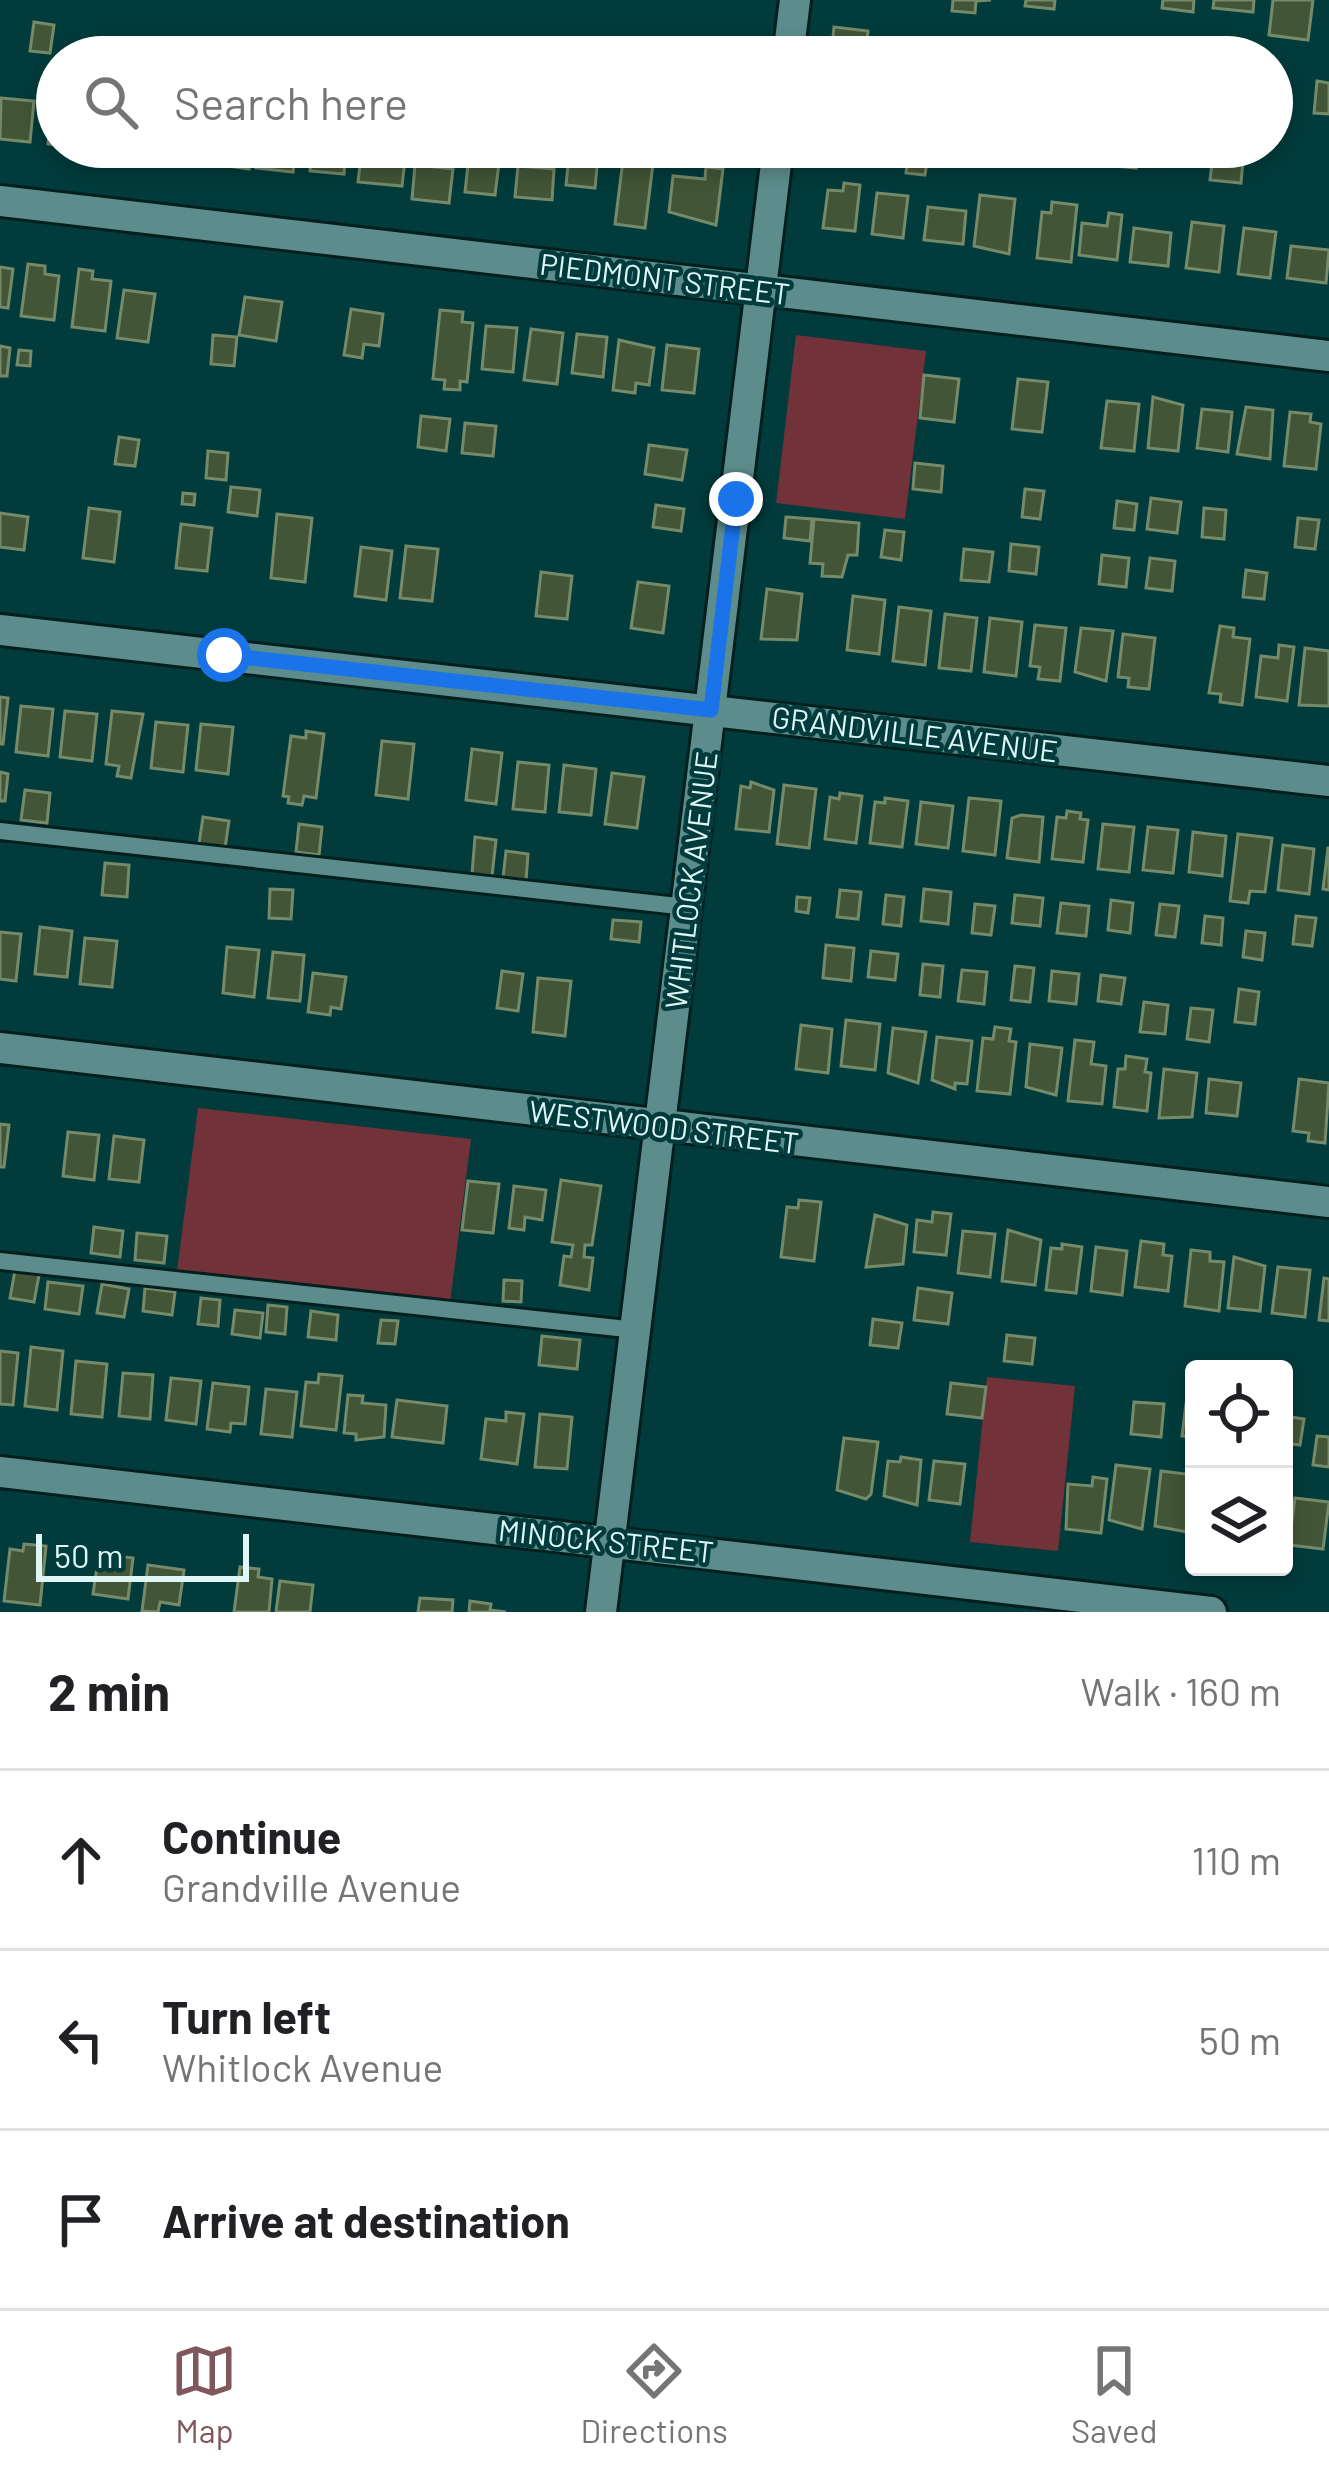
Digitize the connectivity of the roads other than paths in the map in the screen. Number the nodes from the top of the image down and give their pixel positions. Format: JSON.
{"nodes":[{"id":1,"x":795,"y":0,"type":"edge"},
{"id":2,"x":791,"y":36,"type":"edge"},
{"id":3,"x":775,"y":168,"type":"edge"},
{"id":4,"x":0,"y":201,"type":"edge"},
{"id":5,"x":761,"y":289,"type":"junction"},
{"id":6,"x":1329,"y":356,"type":"edge"},
{"id":7,"x":0,"y":629,"type":"edge"},
{"id":8,"x":711,"y":710,"type":"junction"},
{"id":9,"x":1329,"y":781,"type":"edge"},
{"id":10,"x":0,"y":831,"type":"edge"},
{"id":11,"x":687,"y":907,"type":"junction"},
{"id":12,"x":0,"y":1048,"type":"edge"},
{"id":13,"x":661,"y":1125,"type":"junction"},
{"id":14,"x":1329,"y":1202,"type":"edge"},
{"id":15,"x":0,"y":1261,"type":"edge"},
{"id":16,"x":636,"y":1330,"type":"junction"},
{"id":17,"x":0,"y":1472,"type":"edge"},
{"id":18,"x":609,"y":1540,"type":"junction"},
{"id":19,"x":601,"y":1612,"type":"edge"},
{"id":20,"x":1211,"y":1612,"type":"edge"}],
"edges":[{"from":1,"to":2,"type":"street"},
{"from":3,"to":5,"type":"street","name":"WHITLOCK AVENUE"},
{"from":4,"to":5,"type":"street","name":"PIEDMONT STREET"},
{"from":5,"to":6,"type":"street","name":"PIEDMONT STREET"},
{"from":5,"to":8,"type":"street","name":"WHITLOCK AVENUE"},
{"from":7,"to":8,"type":"street","name":"GRANDVILLE AVENUE"},
{"from":8,"to":9,"type":"street","name":"GRANDVILLE AVENUE"},
{"from":8,"to":11,"type":"street","name":"WHITLOCK AVENUE"},
{"from":10,"to":11,"type":"lane"},
{"from":11,"to":13,"type":"street","name":"WHITLOCK AVENUE"},
{"from":12,"to":13,"type":"street","name":"WESTWOOD STREET"},
{"from":13,"to":14,"type":"street","name":"WESTWOOD STREET"},
{"from":13,"to":16,"type":"street","name":"WHITLOCK AVENUE"},
{"from":15,"to":16,"type":"lane"},
{"from":16,"to":18,"type":"street","name":"WHITLOCK AVENUE"},
{"from":17,"to":18,"type":"street","name":"MINOCK STREET"},
{"from":18,"to":19,"type":"street","name":"WHITLOCK AVENUE"},
{"from":18,"to":20,"type":"street","name":"MINOCK STREET"}]}
